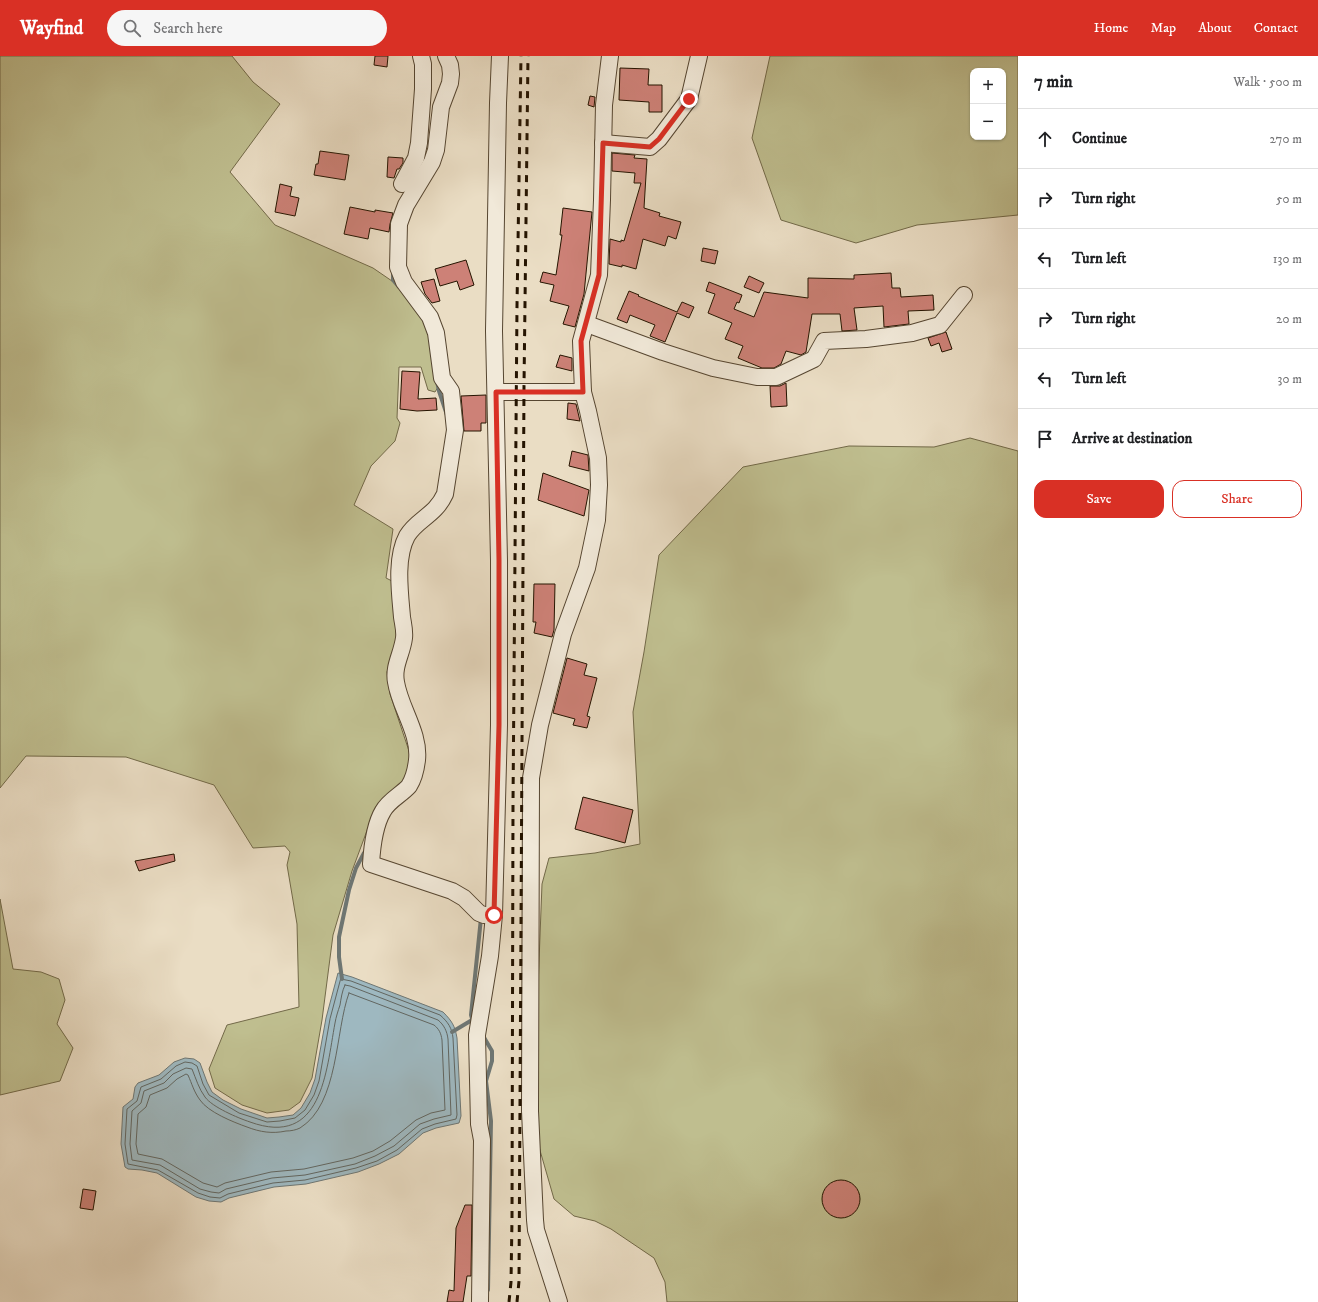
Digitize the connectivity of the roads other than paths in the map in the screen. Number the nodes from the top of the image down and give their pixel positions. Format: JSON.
{"nodes":[{"id":1,"x":422,"y":56,"type":"edge"},
{"id":2,"x":446,"y":56,"type":"edge"},
{"id":3,"x":500,"y":56,"type":"edge"},
{"id":4,"x":610,"y":56,"type":"edge"},
{"id":5,"x":700,"y":56,"type":"edge"},
{"id":6,"x":603,"y":143,"type":"junction"},
{"id":7,"x":402,"y":184,"type":"dead end"},
{"id":8,"x":964,"y":295,"type":"dead end"},
{"id":9,"x":587,"y":324,"type":"junction"},
{"id":10,"x":496,"y":392,"type":"junction"},
{"id":11,"x":583,"y":392,"type":"junction"},
{"id":12,"x":485,"y":914,"type":"junction"},
{"id":13,"x":480,"y":1302,"type":"edge"},
{"id":14,"x":559,"y":1302,"type":"edge"}],
"edges":[{"from":1,"to":7,"type":"street"},
{"from":2,"to":12,"type":"street"},
{"from":3,"to":10,"type":"street"},
{"from":4,"to":6,"type":"street"},
{"from":5,"to":6,"type":"street"},
{"from":6,"to":9,"type":"street"},
{"from":8,"to":9,"type":"street"},
{"from":9,"to":11,"type":"street"},
{"from":10,"to":11,"type":"street"},
{"from":10,"to":12,"type":"street"},
{"from":11,"to":14,"type":"street"},
{"from":12,"to":13,"type":"street"}]}
